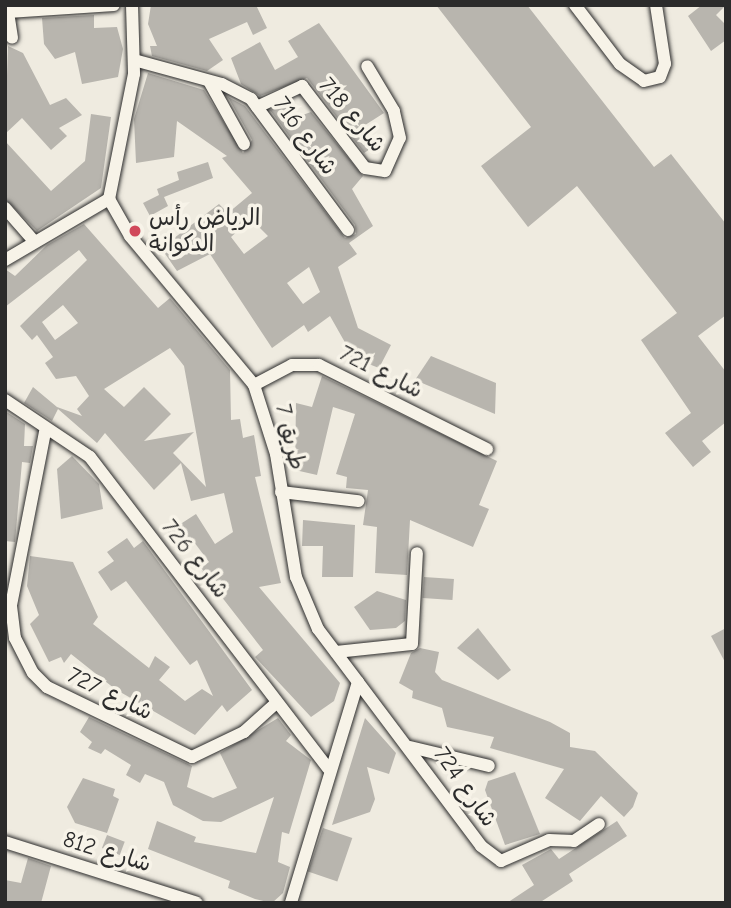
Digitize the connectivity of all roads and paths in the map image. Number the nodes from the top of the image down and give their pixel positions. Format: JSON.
{"nodes":[{"id":1,"x":114,"y":5,"type":"edge"},
{"id":2,"x":132,"y":5,"type":"edge"},
{"id":3,"x":575,"y":5,"type":"edge"},
{"id":4,"x":656,"y":5,"type":"edge"},
{"id":5,"x":7,"y":9,"type":"edge"},
{"id":6,"x":12,"y":38,"type":"dead end"},
{"id":7,"x":134,"y":60,"type":"junction"},
{"id":8,"x":367,"y":66,"type":"dead end"},
{"id":9,"x":209,"y":81,"type":"junction"},
{"id":10,"x":257,"y":107,"type":"junction"},
{"id":11,"x":244,"y":144,"type":"dead end"},
{"id":12,"x":109,"y":199,"type":"junction"},
{"id":13,"x":5,"y":208,"type":"edge"},
{"id":14,"x":348,"y":230,"type":"dead end"},
{"id":15,"x":33,"y":240,"type":"junction"},
{"id":16,"x":5,"y":260,"type":"edge"},
{"id":17,"x":254,"y":385,"type":"junction"},
{"id":18,"x":5,"y":400,"type":"edge"},
{"id":19,"x":45,"y":432,"type":"junction"},
{"id":20,"x":487,"y":449,"type":"dead end"},
{"id":21,"x":281,"y":492,"type":"junction"},
{"id":22,"x":358,"y":501,"type":"dead end"},
{"id":23,"x":417,"y":553,"type":"dead end"},
{"id":24,"x":336,"y":652,"type":"junction"},
{"id":25,"x":358,"y":682,"type":"junction"},
{"id":26,"x":275,"y":704,"type":"junction"},
{"id":27,"x":410,"y":747,"type":"junction"},
{"id":28,"x":489,"y":766,"type":"dead end"},
{"id":29,"x":328,"y":768,"type":"junction"},
{"id":30,"x":599,"y":824,"type":"dead end"},
{"id":31,"x":5,"y":842,"type":"edge"},
{"id":32,"x":197,"y":903,"type":"edge"},
{"id":33,"x":291,"y":903,"type":"edge"}],
"edges":[{"from":1,"to":5,"type":"street"},
{"from":2,"to":7,"type":"street"},
{"from":3,"to":4,"type":"street"},
{"from":5,"to":6,"type":"street"},
{"from":7,"to":9,"type":"street","name":"شارع 716"},
{"from":7,"to":12,"type":"street"},
{"from":8,"to":10,"type":"street","name":"شارع 718"},
{"from":9,"to":10,"type":"street","name":"شارع 716"},
{"from":9,"to":11,"type":"street"},
{"from":10,"to":14,"type":"street","name":"شارع 716"},
{"from":12,"to":15,"type":"street"},
{"from":12,"to":17,"type":"street","name":"7 طريق"},
{"from":13,"to":15,"type":"street"},
{"from":15,"to":16,"type":"street"},
{"from":17,"to":20,"type":"street","name":"شارع 721"},
{"from":17,"to":21,"type":"street","name":"7 طريق"},
{"from":18,"to":19,"type":"street","name":"شارع 726"},
{"from":19,"to":26,"type":"street","name":"شارع 726"},
{"from":19,"to":26,"type":"street","name":"شارع 727"},
{"from":21,"to":22,"type":"street"},
{"from":21,"to":24,"type":"street","name":"7 طريق"},
{"from":23,"to":24,"type":"street"},
{"from":24,"to":25,"type":"street","name":"7 طريق"},
{"from":25,"to":27,"type":"street","name":"شارع 724"},
{"from":25,"to":29,"type":"street"},
{"from":26,"to":29,"type":"street","name":"شارع 726"},
{"from":27,"to":28,"type":"street"},
{"from":27,"to":30,"type":"street","name":"شارع 724"},
{"from":29,"to":33,"type":"street"},
{"from":31,"to":32,"type":"street","name":"شارع 812"}]}
